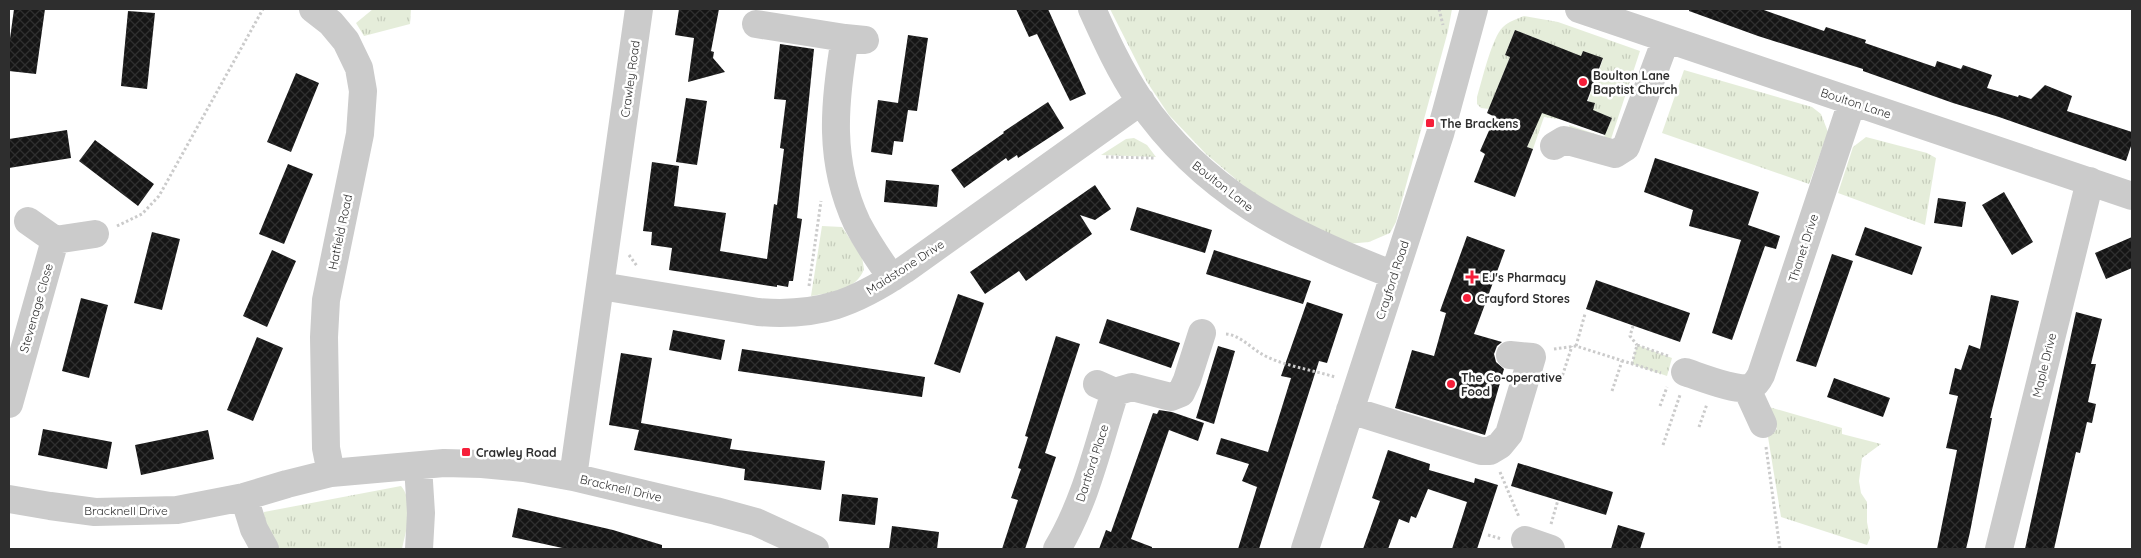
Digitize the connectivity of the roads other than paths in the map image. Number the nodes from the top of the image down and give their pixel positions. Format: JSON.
{"nodes":[{"id":1,"x":313,"y":9,"type":"edge"},
{"id":2,"x":640,"y":9,"type":"edge"},
{"id":3,"x":1092,"y":9,"type":"edge"},
{"id":4,"x":1474,"y":9,"type":"edge"},
{"id":5,"x":1579,"y":9,"type":"edge"},
{"id":6,"x":791,"y":19,"type":"edge"},
{"id":7,"x":756,"y":24,"type":"dead end"},
{"id":8,"x":1666,"y":39,"type":"junction"},
{"id":9,"x":1141,"y":101,"type":"junction"},
{"id":10,"x":1852,"y":102,"type":"junction"},
{"id":11,"x":1554,"y":146,"type":"dead end"},
{"id":12,"x":2090,"y":181,"type":"junction"},
{"id":13,"x":2132,"y":196,"type":"edge"},
{"id":14,"x":28,"y":221,"type":"dead end"},
{"id":15,"x":95,"y":234,"type":"road end"},
{"id":16,"x":55,"y":240,"type":"junction"},
{"id":17,"x":1394,"y":275,"type":"junction"},
{"id":18,"x":892,"y":278,"type":"junction"},
{"id":19,"x":601,"y":286,"type":"junction"},
{"id":20,"x":1202,"y":334,"type":"road end"},
{"id":21,"x":1521,"y":356,"type":"road end"},
{"id":22,"x":1679,"y":376,"type":"road end"},
{"id":23,"x":1747,"y":389,"type":"junction"},
{"id":24,"x":9,"y":404,"type":"edge"},
{"id":25,"x":1350,"y":410,"type":"junction"},
{"id":26,"x":1762,"y":424,"type":"road end"},
{"id":27,"x":418,"y":466,"type":"junction"},
{"id":28,"x":331,"y":473,"type":"junction"},
{"id":29,"x":573,"y":477,"type":"junction"},
{"id":30,"x":244,"y":497,"type":"junction"},
{"id":31,"x":9,"y":498,"type":"edge"},
{"id":32,"x":265,"y":549,"type":"edge"},
{"id":33,"x":419,"y":549,"type":"edge"},
{"id":34,"x":815,"y":549,"type":"edge"},
{"id":35,"x":1057,"y":549,"type":"edge"},
{"id":36,"x":1305,"y":549,"type":"edge"},
{"id":37,"x":1999,"y":549,"type":"edge"}],
"edges":[{"from":1,"to":28,"type":"street","name":"Hatfield Road"},
{"from":2,"to":19,"type":"street","name":"Crawley Road"},
{"from":3,"to":9,"type":"street","name":"Boulton Lane"},
{"from":4,"to":17,"type":"street","name":"Crayford Road"},
{"from":5,"to":8,"type":"street","name":"Boulton Lane"},
{"from":6,"to":7,"type":"street"},
{"from":6,"to":18,"type":"street"},
{"from":8,"to":10,"type":"street","name":"Boulton Lane"},
{"from":8,"to":11,"type":"street"},
{"from":9,"to":17,"type":"street","name":"Boulton Lane"},
{"from":9,"to":18,"type":"street","name":"Maidstone Drive"},
{"from":10,"to":12,"type":"street","name":"Boulton Lane"},
{"from":10,"to":23,"type":"street","name":"Thanet Drive"},
{"from":12,"to":13,"type":"street","name":"Boulton Lane"},
{"from":12,"to":37,"type":"street","name":"Maple Drive"},
{"from":14,"to":16,"type":"street"},
{"from":15,"to":16,"type":"street"},
{"from":16,"to":24,"type":"street","name":"Stevenage Close"},
{"from":17,"to":25,"type":"street","name":"Crayford Road"},
{"from":18,"to":19,"type":"street","name":"Maidstone Drive"},
{"from":19,"to":29,"type":"street","name":"Crawley Road"},
{"from":20,"to":35,"type":"street","name":"Dartford Place"},
{"from":21,"to":25,"type":"street"},
{"from":22,"to":23,"type":"street"},
{"from":23,"to":26,"type":"street"},
{"from":25,"to":36,"type":"street","name":"Crayford Road"},
{"from":27,"to":28,"type":"street","name":"Bracknell Drive"},
{"from":27,"to":29,"type":"street","name":"Bracknell Drive"},
{"from":27,"to":33,"type":"street"},
{"from":28,"to":30,"type":"street","name":"Bracknell Drive"},
{"from":29,"to":34,"type":"street","name":"Bracknell Drive"},
{"from":30,"to":31,"type":"street","name":"Bracknell Drive"},
{"from":30,"to":32,"type":"street"}]}
